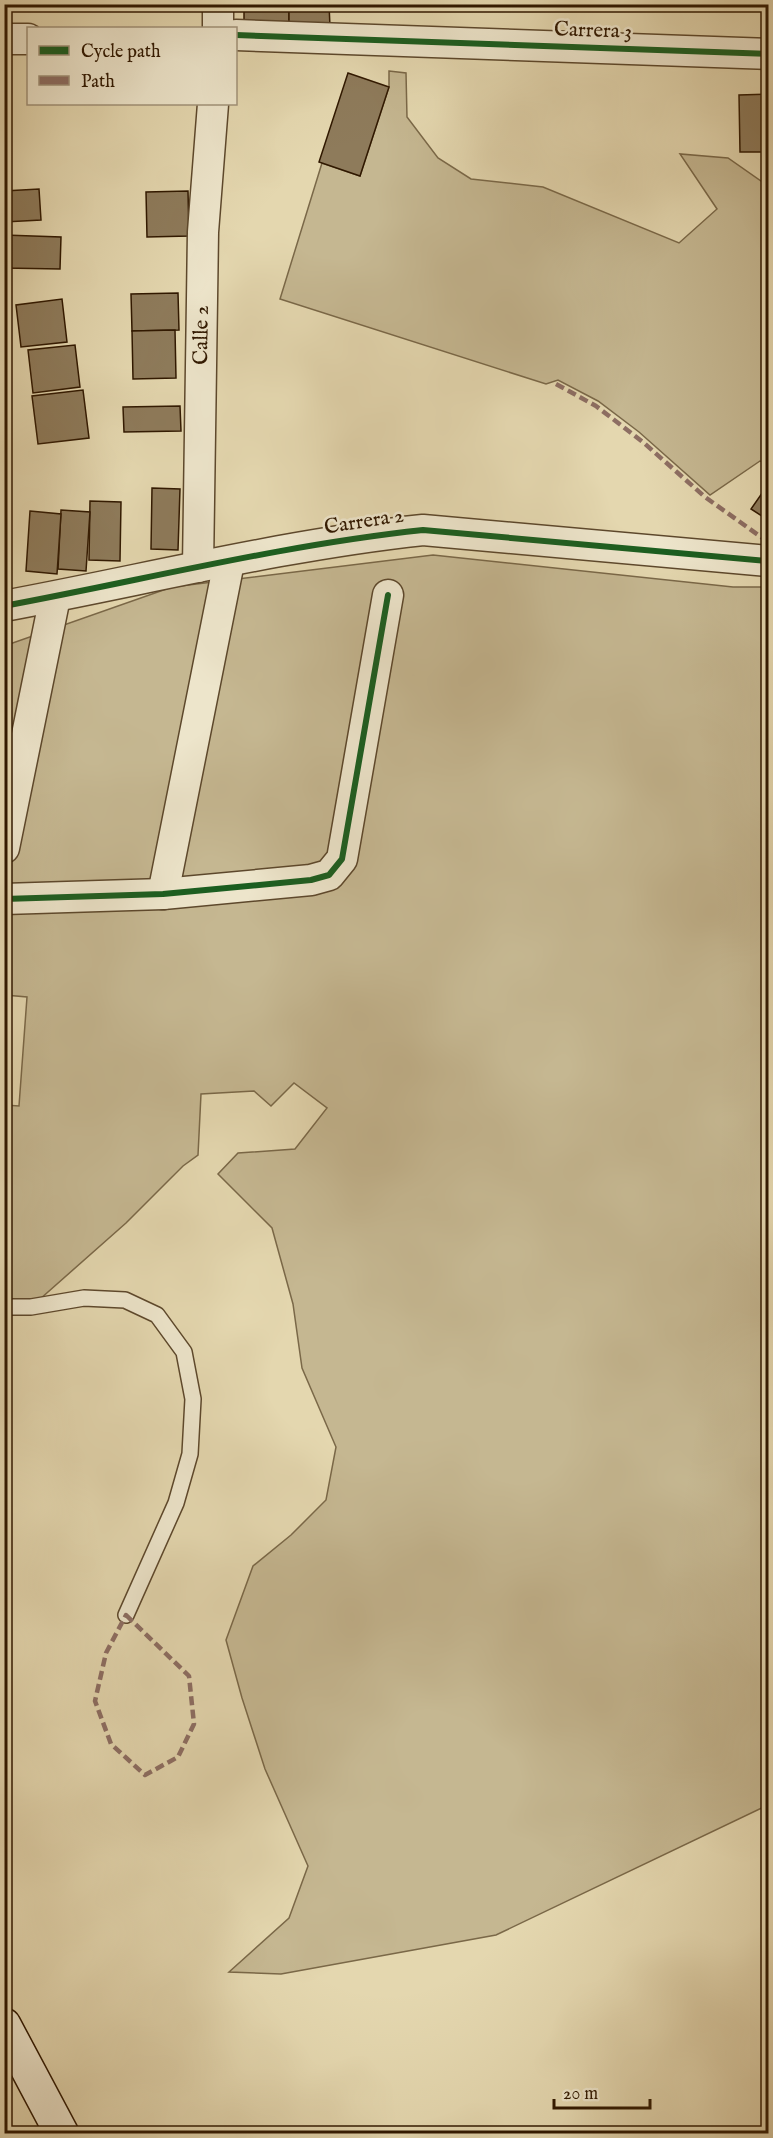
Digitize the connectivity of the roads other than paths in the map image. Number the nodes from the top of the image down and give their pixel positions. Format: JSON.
{"nodes":[{"id":1,"x":218,"y":4,"type":"edge"},
{"id":2,"x":218,"y":27,"type":"edge"},
{"id":3,"x":237,"y":35,"type":"edge"},
{"id":4,"x":4,"y":39,"type":"edge"},
{"id":5,"x":27,"y":39,"type":"edge"},
{"id":6,"x":768,"y":54,"type":"edge"},
{"id":7,"x":213,"y":105,"type":"edge"},
{"id":8,"x":768,"y":561,"type":"edge"},
{"id":9,"x":230,"y":562,"type":"junction"},
{"id":10,"x":198,"y":567,"type":"junction"},
{"id":11,"x":388,"y":595,"type":"dead end"},
{"id":12,"x":55,"y":597,"type":"junction"},
{"id":13,"x":4,"y":606,"type":"edge"},
{"id":14,"x":4,"y":848,"type":"edge"},
{"id":15,"x":163,"y":894,"type":"junction"},
{"id":16,"x":4,"y":899,"type":"edge"},
{"id":17,"x":4,"y":1307,"type":"edge"},
{"id":18,"x":126,"y":1614,"type":"dead end"},
{"id":19,"x":4,"y":2025,"type":"edge"},
{"id":20,"x":62,"y":2133,"type":"edge"}],
"edges":[{"from":1,"to":2,"type":"street"},
{"from":3,"to":6,"type":"street","name":"Carrera 3"},
{"from":4,"to":5,"type":"street"},
{"from":7,"to":10,"type":"street","name":"Calle 2"},
{"from":8,"to":9,"type":"street","name":"Carrera 2"},
{"from":9,"to":10,"type":"street","name":"Carrera 2"},
{"from":9,"to":15,"type":"street"},
{"from":10,"to":12,"type":"street","name":"Carrera 2"},
{"from":11,"to":15,"type":"street"},
{"from":12,"to":13,"type":"street","name":"Carrera 2"},
{"from":12,"to":14,"type":"street"},
{"from":15,"to":16,"type":"street"},
{"from":17,"to":18,"type":"lane"},
{"from":19,"to":20,"type":"main road"}]}
